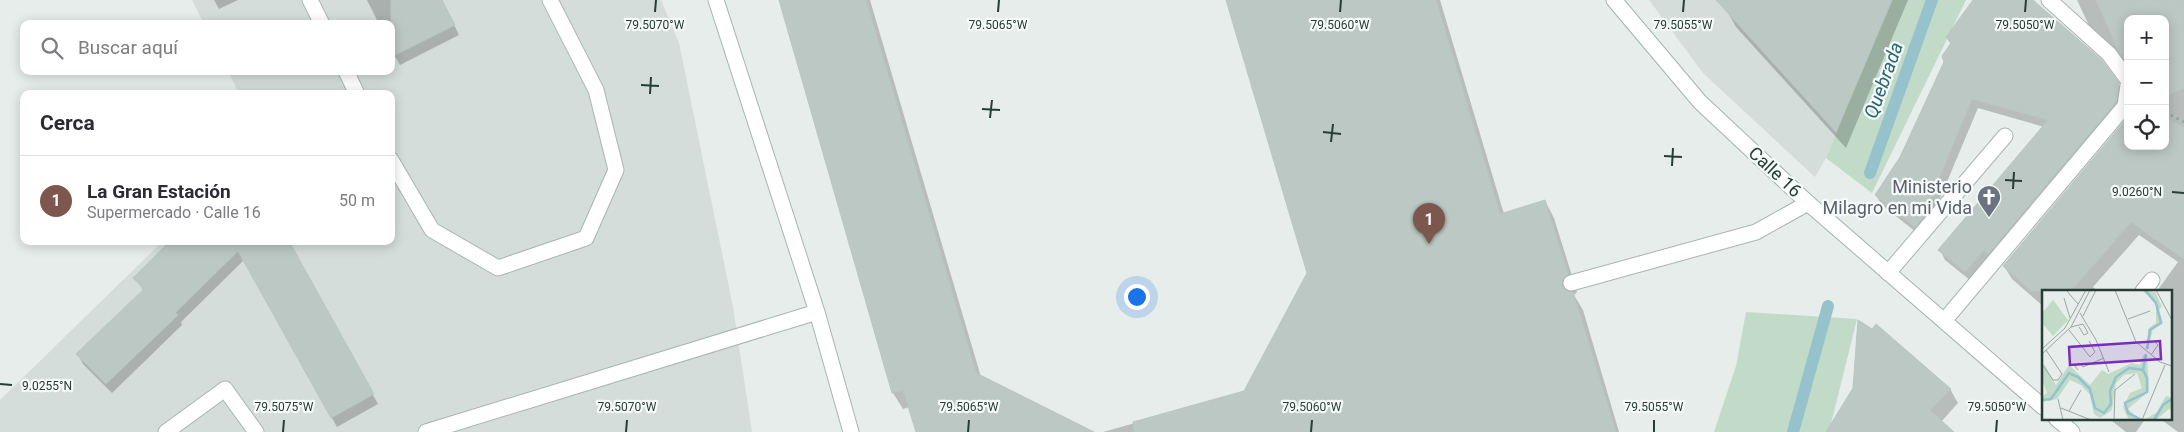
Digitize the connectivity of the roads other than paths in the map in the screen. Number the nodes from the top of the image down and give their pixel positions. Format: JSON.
{"nodes":[{"id":1,"x":310,"y":0,"type":"edge"},
{"id":2,"x":550,"y":0,"type":"edge"},
{"id":3,"x":716,"y":0,"type":"edge"},
{"id":4,"x":2049,"y":0,"type":"edge"},
{"id":5,"x":1614,"y":1,"type":"edge"},
{"id":6,"x":320,"y":20,"type":"edge"},
{"id":7,"x":348,"y":75,"type":"edge"},
{"id":8,"x":2124,"y":75,"type":"edge"},
{"id":9,"x":355,"y":90,"type":"edge"},
{"id":10,"x":2125,"y":105,"type":"edge"},
{"id":11,"x":2004,"y":136,"type":"dead end"},
{"id":12,"x":395,"y":167,"type":"edge"},
{"id":13,"x":1808,"y":203,"type":"junction"},
{"id":14,"x":1888,"y":272,"type":"junction"},
{"id":15,"x":1571,"y":283,"type":"dead end"},
{"id":16,"x":816,"y":312,"type":"junction"},
{"id":17,"x":1944,"y":321,"type":"junction"},
{"id":18,"x":2042,"y":407,"type":"edge"},
{"id":19,"x":2058,"y":420,"type":"edge"},
{"id":20,"x":166,"y":432,"type":"edge"},
{"id":21,"x":256,"y":432,"type":"edge"},
{"id":22,"x":426,"y":432,"type":"edge"},
{"id":23,"x":851,"y":432,"type":"edge"},
{"id":24,"x":2072,"y":432,"type":"edge"}],
"edges":[{"from":1,"to":6,"type":"main road"},
{"from":2,"to":12,"type":"main road"},
{"from":3,"to":16,"type":"main road"},
{"from":4,"to":8,"type":"main road"},
{"from":5,"to":13,"type":"main road","name":"Calle 16"},
{"from":7,"to":9,"type":"main road"},
{"from":10,"to":17,"type":"main road"},
{"from":11,"to":14,"type":"main road"},
{"from":13,"to":14,"type":"main road","name":"Calle 16"},
{"from":13,"to":15,"type":"main road"},
{"from":14,"to":17,"type":"main road","name":"Calle 16"},
{"from":16,"to":22,"type":"main road"},
{"from":16,"to":23,"type":"main road"},
{"from":17,"to":18,"type":"main road","name":"Calle 16"},
{"from":19,"to":24,"type":"main road"},
{"from":20,"to":21,"type":"main road"}]}
